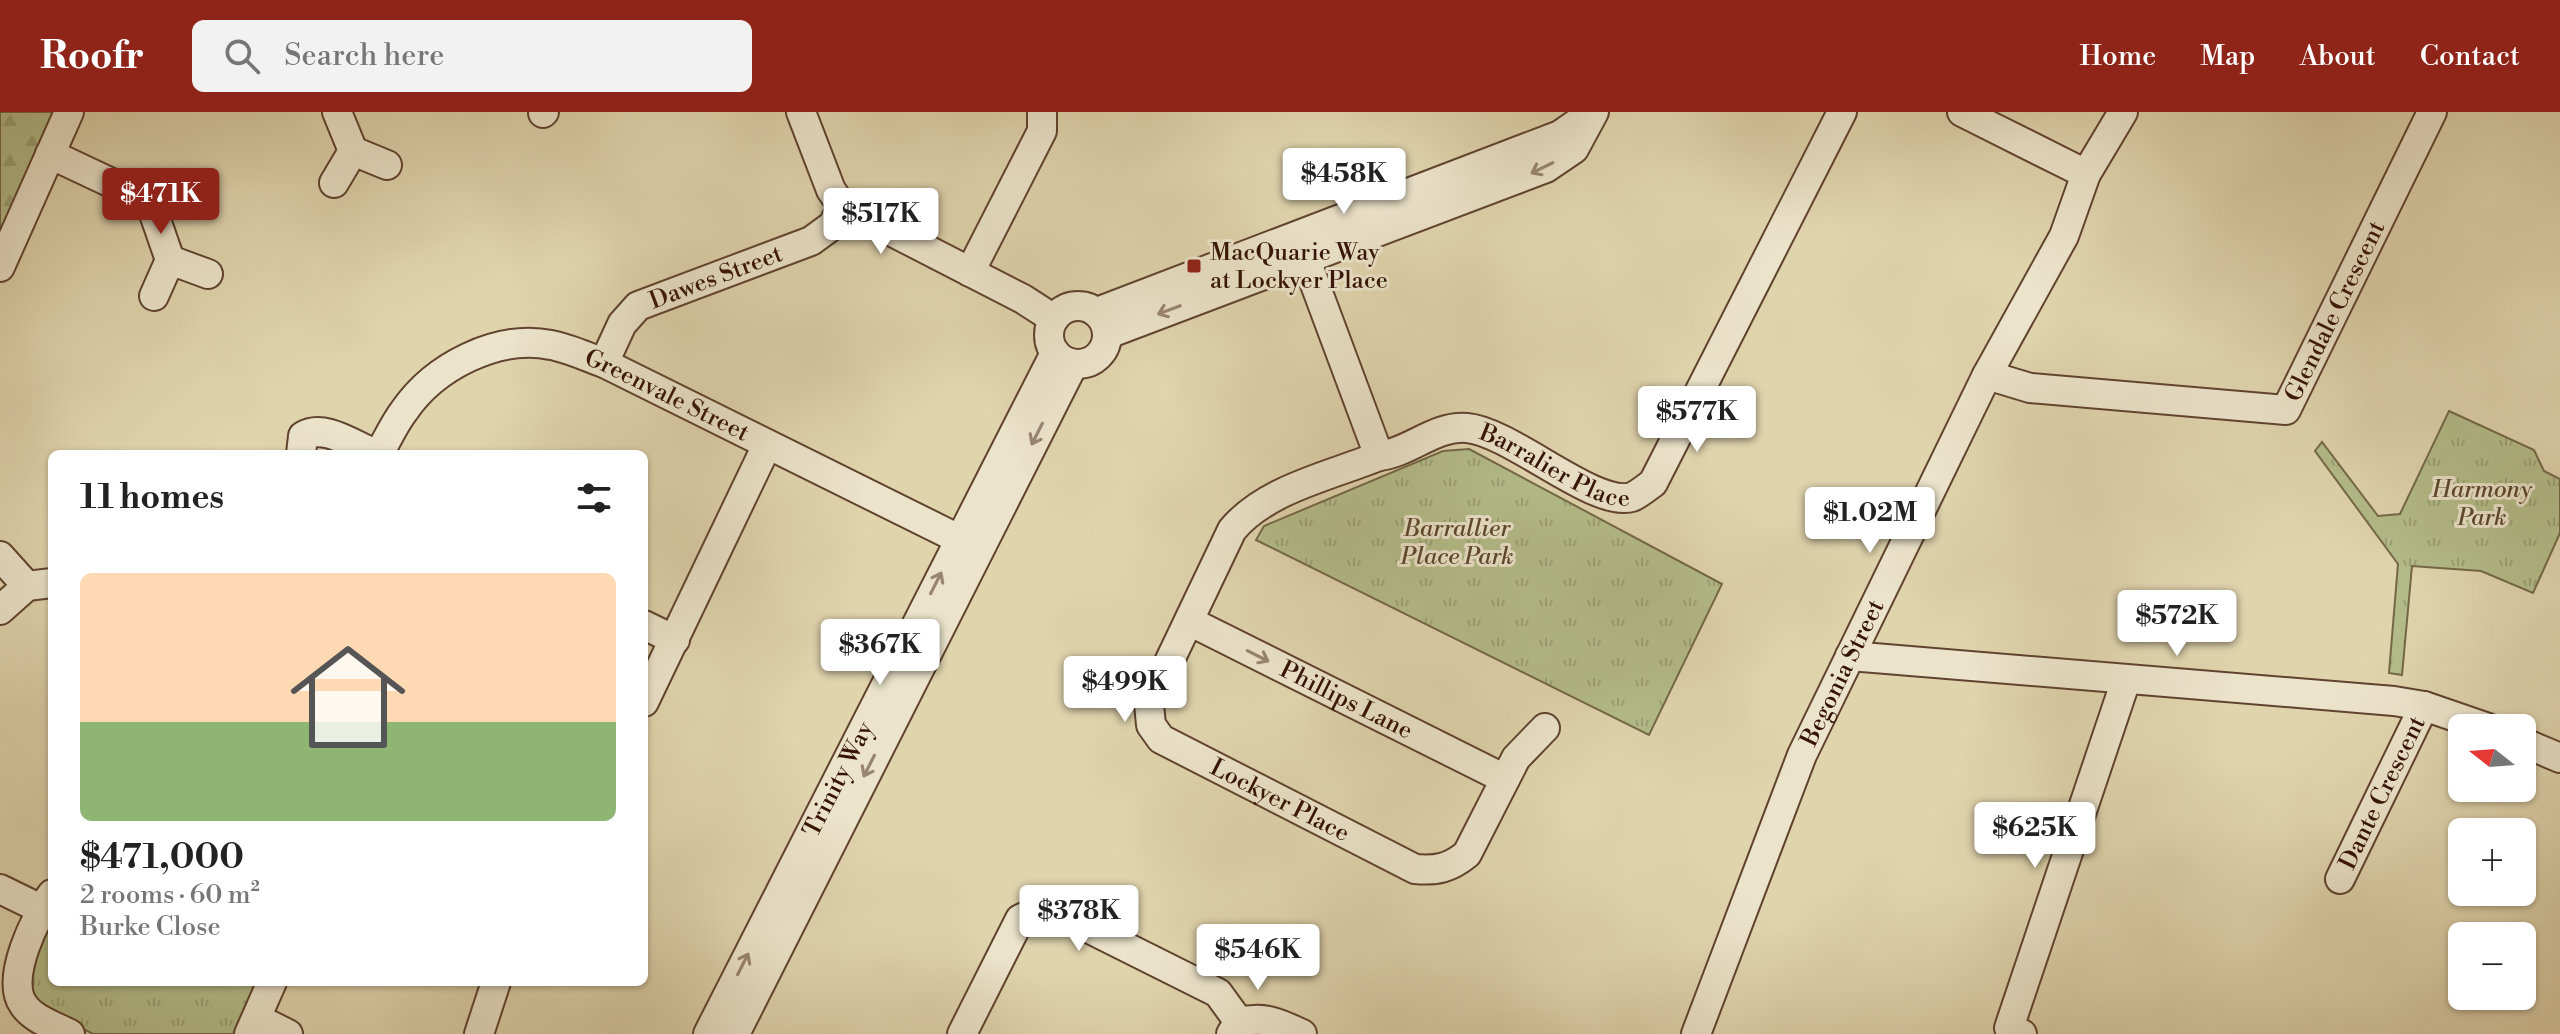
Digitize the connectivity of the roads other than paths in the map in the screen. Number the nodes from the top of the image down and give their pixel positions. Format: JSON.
{"nodes":[{"id":1,"x":69,"y":112,"type":"edge"},
{"id":2,"x":337,"y":112,"type":"edge"},
{"id":3,"x":801,"y":112,"type":"edge"},
{"id":4,"x":1042,"y":112,"type":"edge"},
{"id":5,"x":1594,"y":112,"type":"edge"},
{"id":6,"x":1842,"y":112,"type":"edge"},
{"id":7,"x":1962,"y":112,"type":"edge"},
{"id":8,"x":2123,"y":112,"type":"edge"},
{"id":9,"x":2432,"y":112,"type":"edge"},
{"id":10,"x":353,"y":151,"type":"junction"},
{"id":11,"x":50,"y":154,"type":"junction"},
{"id":12,"x":387,"y":165,"type":"dead end"},
{"id":13,"x":2086,"y":174,"type":"junction"},
{"id":14,"x":334,"y":183,"type":"dead end"},
{"id":15,"x":842,"y":206,"type":"junction"},
{"id":16,"x":1301,"y":247,"type":"junction"},
{"id":17,"x":170,"y":260,"type":"junction"},
{"id":18,"x":0,"y":267,"type":"edge"},
{"id":19,"x":970,"y":272,"type":"junction"},
{"id":20,"x":208,"y":274,"type":"dead end"},
{"id":21,"x":154,"y":296,"type":"dead end"},
{"id":22,"x":1054,"y":319,"type":"junction"},
{"id":23,"x":1102,"y":323,"type":"junction"},
{"id":24,"x":1064,"y":359,"type":"junction"},
{"id":25,"x":604,"y":363,"type":"junction"},
{"id":26,"x":1987,"y":375,"type":"junction"},
{"id":27,"x":767,"y":445,"type":"junction"},
{"id":28,"x":301,"y":450,"type":"edge"},
{"id":29,"x":368,"y":450,"type":"edge"},
{"id":30,"x":379,"y":450,"type":"edge"},
{"id":31,"x":1379,"y":456,"type":"junction"},
{"id":32,"x":969,"y":543,"type":"junction"},
{"id":33,"x":0,"y":556,"type":"edge"},
{"id":34,"x":40,"y":585,"type":"edge"},
{"id":35,"x":0,"y":610,"type":"edge"},
{"id":36,"x":1189,"y":621,"type":"junction"},
{"id":37,"x":648,"y":627,"type":"edge"},
{"id":38,"x":675,"y":640,"type":"junction"},
{"id":39,"x":1850,"y":656,"type":"junction"},
{"id":40,"x":2126,"y":680,"type":"junction"},
{"id":41,"x":648,"y":694,"type":"edge"},
{"id":42,"x":2424,"y":706,"type":"junction"},
{"id":43,"x":2448,"y":714,"type":"edge"},
{"id":44,"x":1545,"y":728,"type":"dead end"},
{"id":45,"x":2536,"y":748,"type":"edge"},
{"id":46,"x":2560,"y":758,"type":"edge"},
{"id":47,"x":1505,"y":779,"type":"junction"},
{"id":48,"x":2340,"y":879,"type":"dead end"},
{"id":49,"x":0,"y":889,"type":"edge"},
{"id":50,"x":46,"y":902,"type":"edge"},
{"id":51,"x":270,"y":986,"type":"edge"},
{"id":52,"x":495,"y":986,"type":"edge"},
{"id":53,"x":253,"y":1026,"type":"edge"},
{"id":54,"x":1235,"y":1028,"type":"edge"},
{"id":55,"x":70,"y":1034,"type":"edge"},
{"id":56,"x":288,"y":1034,"type":"edge"},
{"id":57,"x":479,"y":1034,"type":"edge"},
{"id":58,"x":708,"y":1034,"type":"edge"},
{"id":59,"x":735,"y":1034,"type":"edge"},
{"id":60,"x":962,"y":1034,"type":"edge"},
{"id":61,"x":1302,"y":1034,"type":"edge"},
{"id":62,"x":1696,"y":1034,"type":"edge"},
{"id":63,"x":2022,"y":1034,"type":"edge"}],
"edges":[{"from":1,"to":11,"type":"street"},
{"from":2,"to":10,"type":"street"},
{"from":3,"to":15,"type":"street"},
{"from":4,"to":19,"type":"street"},
{"from":5,"to":16,"type":"street"},
{"from":6,"to":31,"type":"street","name":"Barralier Place"},
{"from":7,"to":13,"type":"street"},
{"from":8,"to":13,"type":"street","name":"Begonia Street"},
{"from":9,"to":26,"type":"street","name":"Glendale Crescent"},
{"from":10,"to":12,"type":"street"},
{"from":10,"to":14,"type":"street"},
{"from":11,"to":17,"type":"street"},
{"from":11,"to":18,"type":"street"},
{"from":13,"to":26,"type":"street","name":"Begonia Street"},
{"from":15,"to":19,"type":"street"},
{"from":15,"to":25,"type":"street","name":"Dawes Street"},
{"from":16,"to":23,"type":"street"},
{"from":16,"to":31,"type":"street"},
{"from":17,"to":20,"type":"street"},
{"from":17,"to":21,"type":"street"},
{"from":19,"to":22,"type":"street"},
{"from":22,"to":23,"type":"street"},
{"from":22,"to":24,"type":"street","name":"Trinity Way"},
{"from":23,"to":24,"type":"street"},
{"from":24,"to":32,"type":"street","name":"Trinity Way"},
{"from":25,"to":27,"type":"street","name":"Greenvale Street"},
{"from":25,"to":30,"type":"street","name":"Greenvale Street"},
{"from":26,"to":39,"type":"street","name":"Begonia Street"},
{"from":27,"to":32,"type":"street","name":"Greenvale Street"},
{"from":27,"to":38,"type":"street"},
{"from":28,"to":29,"type":"street","name":"Greenvale Street"},
{"from":31,"to":36,"type":"street","name":"Lockyer Place"},
{"from":58,"to":32,"type":"street","name":"Trinity Way","one_way":true},
{"from":32,"to":59,"type":"street","name":"Trinity Way","one_way":true},
{"from":33,"to":34,"type":"street"},
{"from":34,"to":35,"type":"street"},
{"from":36,"to":47,"type":"street","name":"Phillips Lane","one_way":true},
{"from":36,"to":47,"type":"street","name":"Lockyer Place"},
{"from":37,"to":38,"type":"street"},
{"from":38,"to":41,"type":"street"},
{"from":39,"to":40,"type":"street"},
{"from":39,"to":62,"type":"street","name":"Begonia Street"},
{"from":40,"to":42,"type":"street"},
{"from":40,"to":63,"type":"street"},
{"from":42,"to":43,"type":"street"},
{"from":42,"to":48,"type":"street","name":"Dante Crescent"},
{"from":44,"to":47,"type":"street","name":"Lockyer Place"},
{"from":45,"to":46,"type":"street"},
{"from":49,"to":50,"type":"street"},
{"from":50,"to":55,"type":"street"},
{"from":51,"to":53,"type":"street"},
{"from":52,"to":57,"type":"street"},
{"from":53,"to":56,"type":"street"},
{"from":54,"to":60,"type":"street"},
{"from":54,"to":61,"type":"street"}]}
